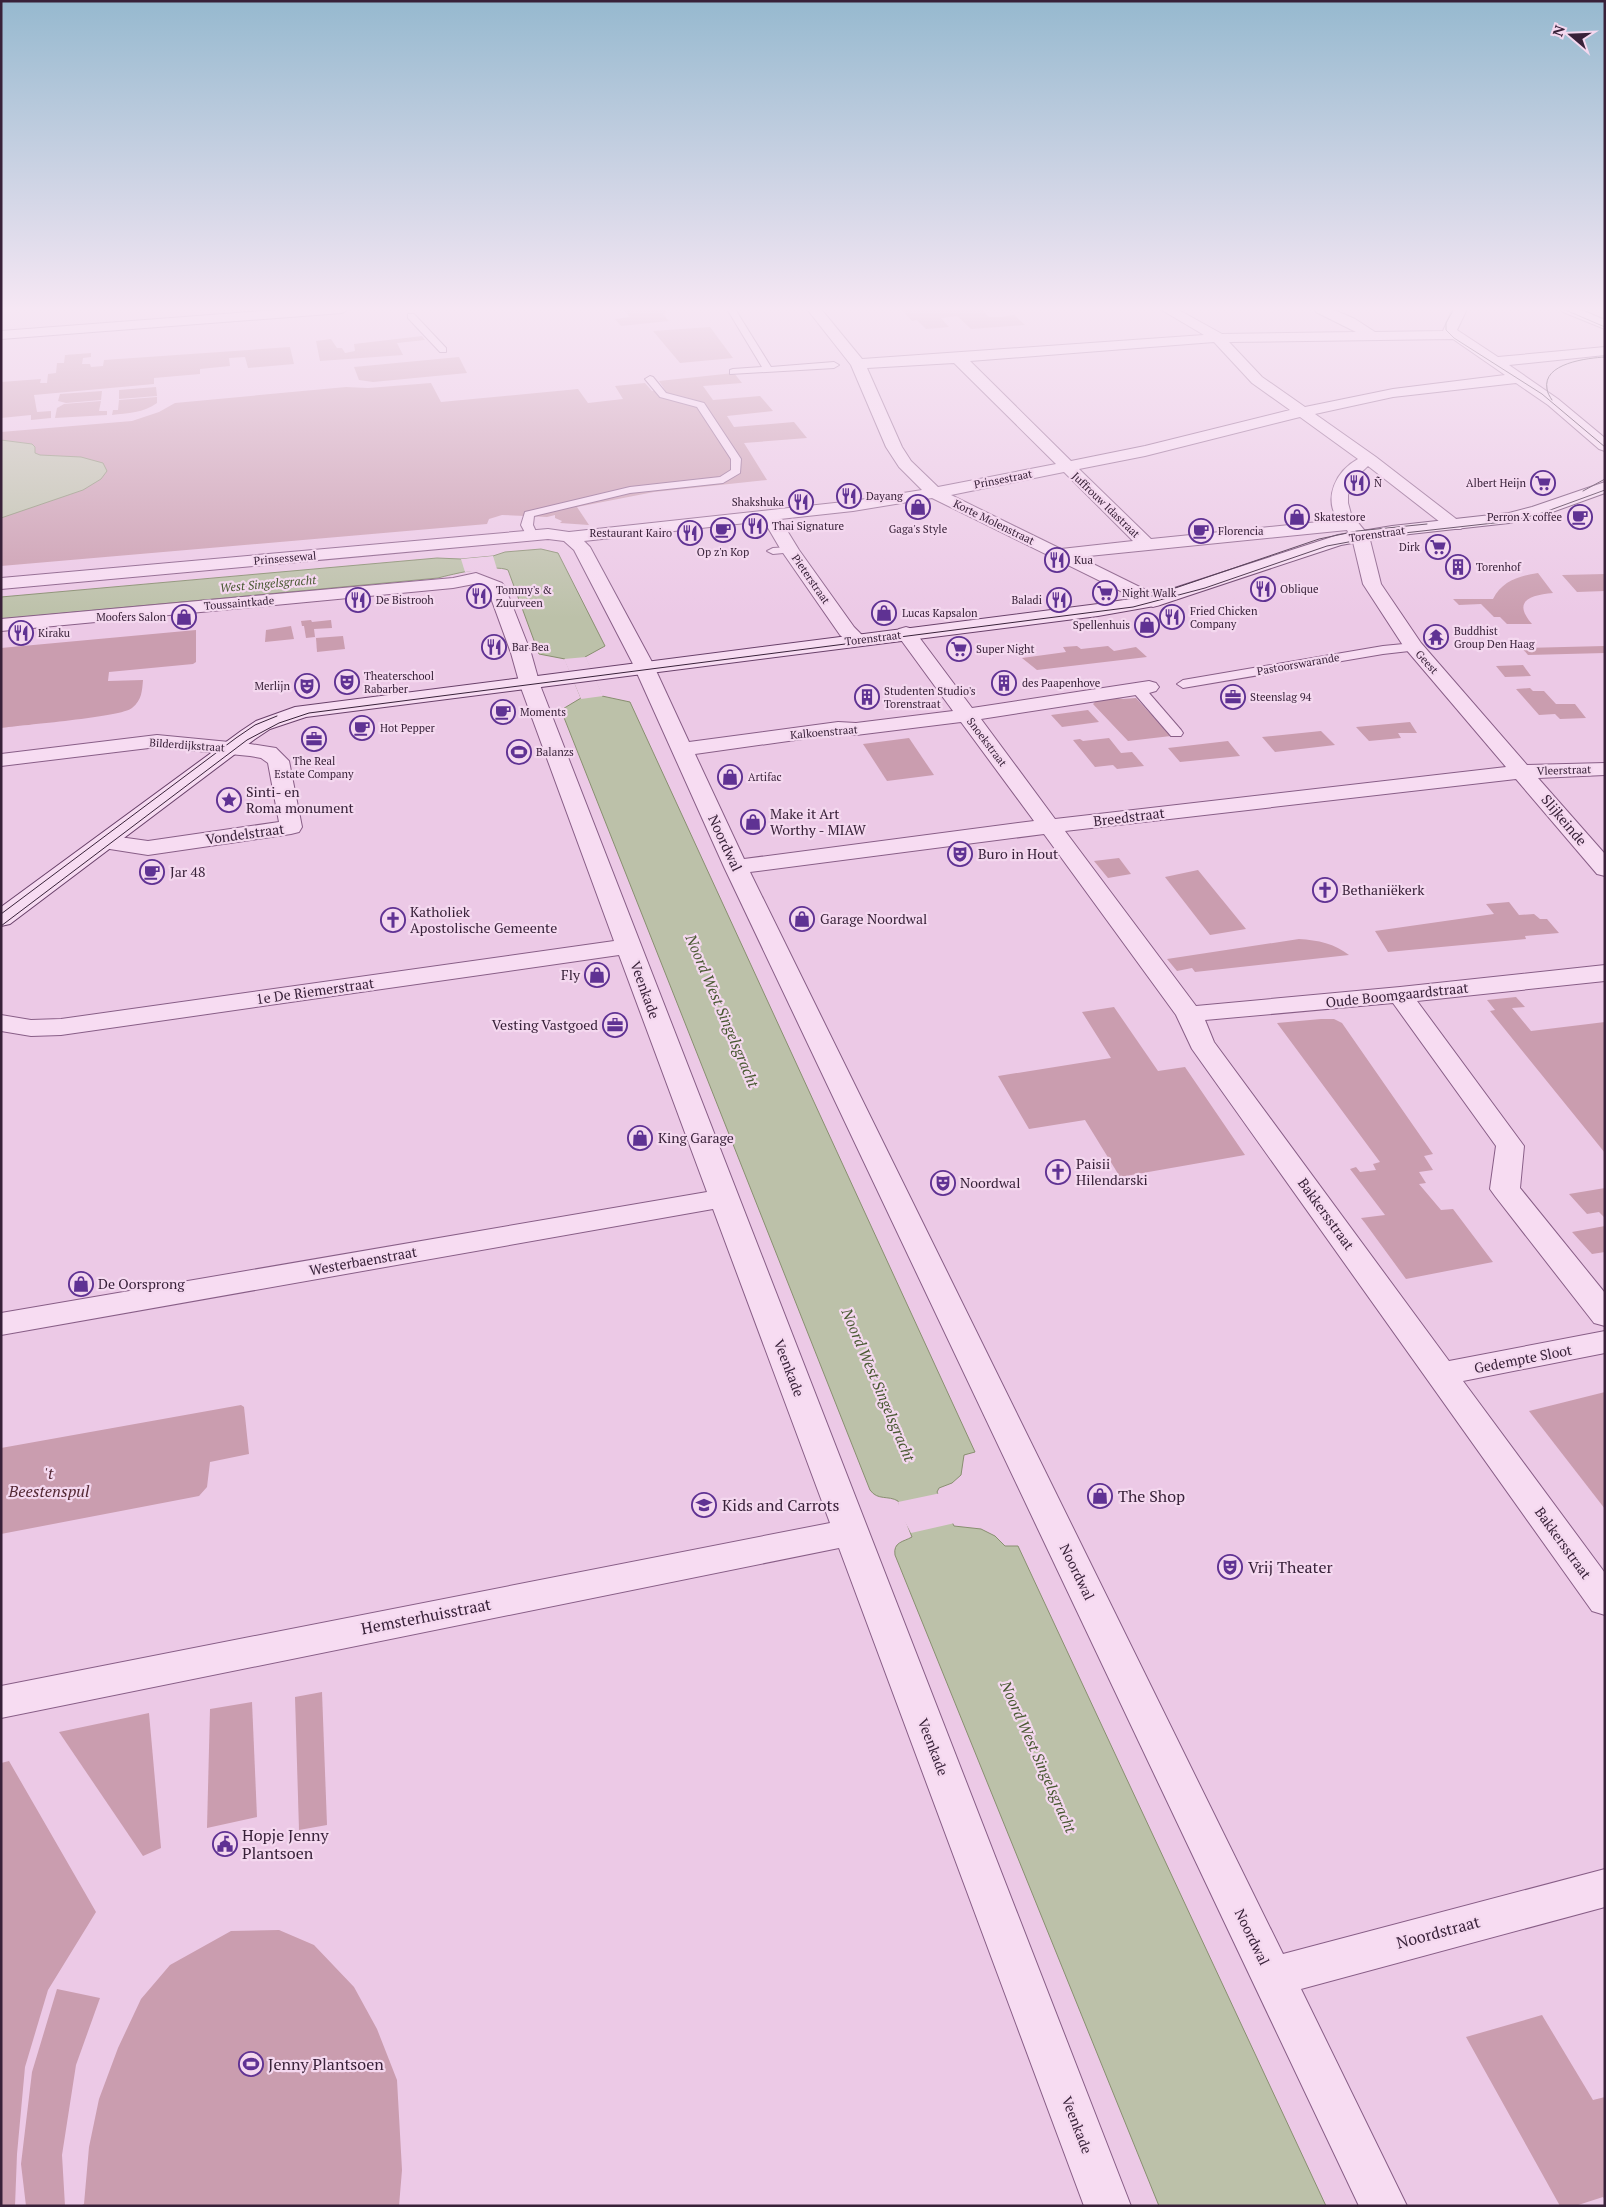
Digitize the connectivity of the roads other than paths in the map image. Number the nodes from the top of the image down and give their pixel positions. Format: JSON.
{"nodes":[{"id":1,"x":706,"y":412,"type":"edge"},
{"id":2,"x":877,"y":412,"type":"edge"},
{"id":3,"x":1012,"y":412,"type":"edge"},
{"id":4,"x":1302,"y":412,"type":"joint"},
{"id":5,"x":1565,"y":412,"type":"edge"},
{"id":6,"x":1605,"y":446,"type":"edge"},
{"id":7,"x":1370,"y":460,"type":"junction"},
{"id":8,"x":1067,"y":467,"type":"junction"},
{"id":9,"x":1605,"y":487,"type":"edge"},
{"id":10,"x":934,"y":493,"type":"junction"},
{"id":11,"x":769,"y":515,"type":"junction"},
{"id":12,"x":1455,"y":525,"type":"junction"},
{"id":13,"x":1353,"y":526,"type":"junction"},
{"id":14,"x":532,"y":536,"type":"junction"},
{"id":15,"x":569,"y":538,"type":"junction"},
{"id":16,"x":1143,"y":541,"type":"junction"},
{"id":17,"x":1058,"y":552,"type":"junction"},
{"id":18,"x":476,"y":562,"type":"junction"},
{"id":19,"x":1,"y":584,"type":"edge"},
{"id":20,"x":1153,"y":601,"type":"junction"},
{"id":21,"x":1,"y":626,"type":"edge"},
{"id":22,"x":906,"y":633,"type":"junction"},
{"id":23,"x":852,"y":635,"type":"junction"},
{"id":24,"x":1414,"y":647,"type":"junction"},
{"id":25,"x":644,"y":667,"type":"junction"},
{"id":26,"x":572,"y":676,"type":"joint"},
{"id":27,"x":528,"y":678,"type":"junction"},
{"id":28,"x":1183,"y":684,"type":"dead end"},
{"id":29,"x":1143,"y":688,"type":"joint"},
{"id":30,"x":967,"y":715,"type":"junction"},
{"id":31,"x":1176,"y":733,"type":"dead end"},
{"id":32,"x":230,"y":748,"type":"junction"},
{"id":33,"x":681,"y":749,"type":"junction"},
{"id":34,"x":1,"y":760,"type":"edge"},
{"id":35,"x":1605,"y":769,"type":"edge"},
{"id":36,"x":1522,"y":772,"type":"junction"},
{"id":37,"x":1051,"y":826,"type":"junction"},
{"id":38,"x":105,"y":842,"type":"junction"},
{"id":39,"x":736,"y":867,"type":"junction"},
{"id":40,"x":1605,"y":869,"type":"edge"},
{"id":41,"x":6,"y":911,"type":"edge"},
{"id":42,"x":630,"y":946,"type":"junction"},
{"id":43,"x":1605,"y":973,"type":"edge"},
{"id":44,"x":1400,"y":995,"type":"junction"},
{"id":45,"x":1189,"y":1014,"type":"junction"},
{"id":46,"x":1,"y":1023,"type":"edge"},
{"id":47,"x":725,"y":1198,"type":"junction"},
{"id":48,"x":1605,"y":1315,"type":"edge"},
{"id":49,"x":1,"y":1324,"type":"edge"},
{"id":50,"x":1605,"y":1342,"type":"edge"},
{"id":51,"x":1442,"y":1374,"type":"junction"},
{"id":52,"x":852,"y":1532,"type":"junction"},
{"id":53,"x":1605,"y":1601,"type":"edge"},
{"id":54,"x":1,"y":1702,"type":"edge"},
{"id":55,"x":1605,"y":1888,"type":"edge"},
{"id":56,"x":1272,"y":1977,"type":"junction"},
{"id":57,"x":1108,"y":2206,"type":"edge"},
{"id":58,"x":1384,"y":2206,"type":"edge"}],
"edges":[{"from":1,"to":14,"type":"lane"},
{"from":2,"to":10,"type":"street","name":"Korte Molenstraat"},
{"from":3,"to":8,"type":"street","name":"Juffrouw Idastraat"},
{"from":4,"to":7,"type":"street"},
{"from":4,"to":8,"type":"street","name":"Prinsestraat"},
{"from":5,"to":6,"type":"street"},
{"from":7,"to":12,"type":"street"},
{"from":7,"to":13,"type":"street","name":"Geest"},
{"from":8,"to":10,"type":"street","name":"Prinsestraat"},
{"from":8,"to":16,"type":"street","name":"Juffrouw Idastraat"},
{"from":9,"to":12,"type":"street","name":"Torenstraat"},
{"from":10,"to":11,"type":"street","name":"Prinsestraat"},
{"from":10,"to":17,"type":"street","name":"Korte Molenstraat"},
{"from":11,"to":15,"type":"street","name":"Prinsestraat"},
{"from":11,"to":23,"type":"street","name":"Pieterstraat"},
{"from":12,"to":13,"type":"street","name":"Torenstraat"},
{"from":13,"to":16,"type":"street","name":"Torenstraat"},
{"from":13,"to":20,"type":"street","name":"Torenstraat"},
{"from":13,"to":24,"type":"street","name":"Geest"},
{"from":14,"to":15,"type":"street","name":"Prinsessewal"},
{"from":14,"to":18,"type":"street","name":"Prinsessewal"},
{"from":15,"to":25,"type":"street","name":"Noordwal"},
{"from":16,"to":17,"type":"street","name":"Torenstraat"},
{"from":17,"to":20,"type":"street"},
{"from":18,"to":19,"type":"street","name":"Prinsessewal"},
{"from":18,"to":21,"type":"street","name":"Toussaintkade"},
{"from":18,"to":27,"type":"street","name":"Veenkade"},
{"from":20,"to":22,"type":"street","name":"Torenstraat"},
{"from":22,"to":23,"type":"street","name":"Torenstraat"},
{"from":22,"to":30,"type":"street","name":"Snoekstraat"},
{"from":23,"to":25,"type":"street","name":"Torenstraat"},
{"from":24,"to":28,"type":"lane","name":"Pastoorswarande"},
{"from":24,"to":36,"type":"street","name":"Geest"},
{"from":25,"to":26,"type":"street","name":"Torenstraat"},
{"from":25,"to":33,"type":"street","name":"Noordwal"},
{"from":26,"to":27,"type":"street","name":"Bilderdijkstraat"},
{"from":27,"to":32,"type":"street","name":"Bilderdijkstraat"},
{"from":27,"to":42,"type":"street","name":"Veenkade"},
{"from":29,"to":30,"type":"street"},
{"from":29,"to":31,"type":"lane"},
{"from":30,"to":33,"type":"street","name":"Kalkoenstraat"},
{"from":30,"to":37,"type":"street","name":"Snoekstraat"},
{"from":32,"to":34,"type":"street","name":"Bilderdijkstraat"},
{"from":32,"to":38,"type":"street"},
{"from":32,"to":38,"type":"street","name":"Vondelstraat"},
{"from":33,"to":39,"type":"street","name":"Noordwal"},
{"from":35,"to":36,"type":"street","name":"Vleerstraat"},
{"from":36,"to":37,"type":"street","name":"Breedstraat"},
{"from":36,"to":40,"type":"street","name":"Slijkeinde"},
{"from":37,"to":39,"type":"street","name":"Breedstraat"},
{"from":37,"to":45,"type":"street","name":"Bakkersstraat"},
{"from":38,"to":41,"type":"street"},
{"from":39,"to":56,"type":"street","name":"Noordwal"},
{"from":42,"to":46,"type":"street","name":"1e De Riemerstraat"},
{"from":42,"to":47,"type":"street","name":"Veenkade"},
{"from":43,"to":44,"type":"street","name":"Oude Boomgaardstraat"},
{"from":44,"to":45,"type":"street","name":"Oude Boomgaardstraat"},
{"from":44,"to":48,"type":"street"},
{"from":45,"to":51,"type":"street","name":"Bakkersstraat"},
{"from":47,"to":49,"type":"street","name":"Westerbaenstraat"},
{"from":47,"to":52,"type":"street","name":"Veenkade"},
{"from":50,"to":51,"type":"street","name":"Gedempte Sloot"},
{"from":51,"to":53,"type":"street","name":"Bakkersstraat"},
{"from":52,"to":54,"type":"street","name":"Hemsterhuisstraat"},
{"from":52,"to":57,"type":"street","name":"Veenkade"},
{"from":55,"to":56,"type":"street","name":"Noordstraat"},
{"from":56,"to":58,"type":"street","name":"Noordwal"}]}
